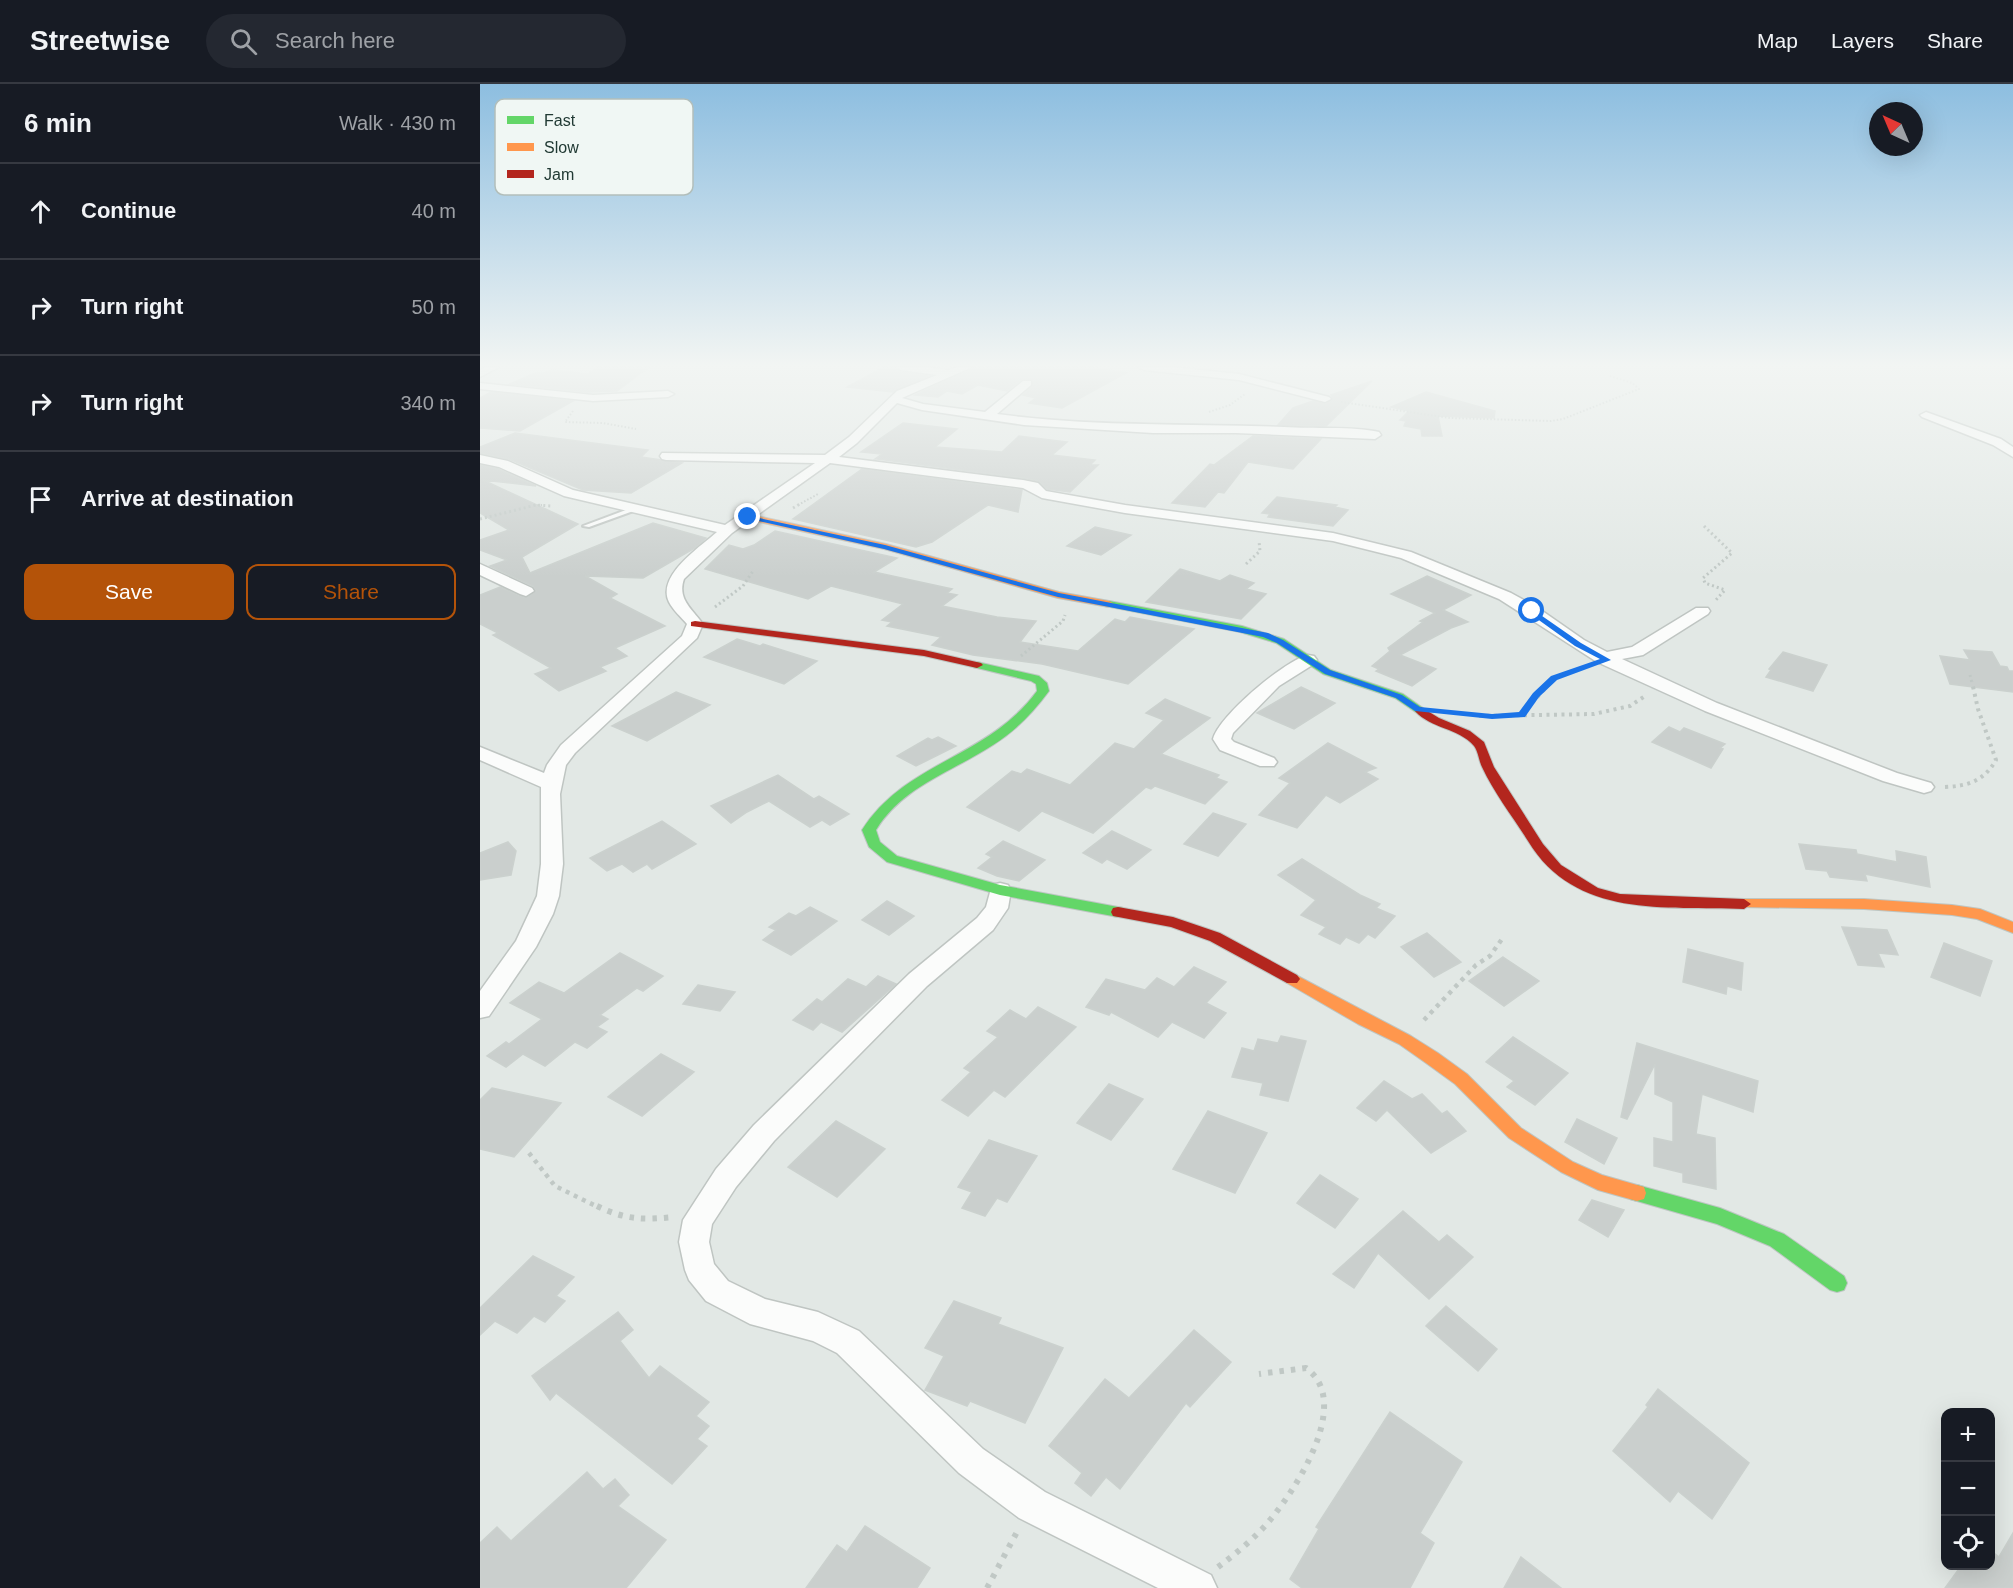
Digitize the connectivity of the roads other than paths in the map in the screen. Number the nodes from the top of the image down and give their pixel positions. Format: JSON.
{"nodes":[{"id":1,"x":856,"y":437,"type":"edge"},
{"id":2,"x":1984,"y":437,"type":"edge"},
{"id":3,"x":2013,"y":453,"type":"edge"},
{"id":4,"x":666,"y":456,"type":"dead end"},
{"id":5,"x":480,"y":459,"type":"edge"},
{"id":6,"x":828,"y":459,"type":"junction"},
{"id":7,"x":634,"y":508,"type":"junction"},
{"id":8,"x":772,"y":516,"type":"junction"},
{"id":9,"x":748,"y":517,"type":"junction"},
{"id":10,"x":586,"y":526,"type":"dead end"},
{"id":11,"x":727,"y":530,"type":"junction"},
{"id":12,"x":480,"y":569,"type":"edge"},
{"id":13,"x":526,"y":591,"type":"dead end"},
{"id":14,"x":1702,"y":611,"type":"road end"},
{"id":15,"x":694,"y":622,"type":"junction"},
{"id":16,"x":1605,"y":659,"type":"junction"},
{"id":17,"x":1308,"y":660,"type":"junction"},
{"id":18,"x":480,"y":753,"type":"edge"},
{"id":19,"x":1267,"y":762,"type":"dead end"},
{"id":20,"x":552,"y":784,"type":"junction"},
{"id":21,"x":1924,"y":787,"type":"road end"},
{"id":22,"x":1000,"y":890,"type":"junction"},
{"id":23,"x":2013,"y":928,"type":"edge"},
{"id":24,"x":480,"y":1009,"type":"edge"},
{"id":25,"x":1837,"y":1283,"type":"dead end"},
{"id":26,"x":1196,"y":1586,"type":"edge"}],
"edges":[{"from":1,"to":6,"type":"street"},
{"from":2,"to":3,"type":"street"},
{"from":4,"to":6,"type":"street"},
{"from":5,"to":7,"type":"street"},
{"from":6,"to":8,"type":"street"},
{"from":6,"to":16,"type":"street"},
{"from":7,"to":10,"type":"lane"},
{"from":7,"to":11,"type":"street"},
{"from":8,"to":9,"type":"street"},
{"from":8,"to":9,"type":"street"},
{"from":8,"to":17,"type":"street"},
{"from":9,"to":11,"type":"street"},
{"from":11,"to":15,"type":"street"},
{"from":12,"to":13,"type":"street"},
{"from":14,"to":16,"type":"street"},
{"from":15,"to":20,"type":"street"},
{"from":15,"to":22,"type":"street"},
{"from":16,"to":21,"type":"street"},
{"from":17,"to":19,"type":"street"},
{"from":17,"to":23,"type":"street"},
{"from":18,"to":20,"type":"street"},
{"from":20,"to":24,"type":"street"},
{"from":22,"to":25,"type":"street"},
{"from":22,"to":26,"type":"street"}]}
